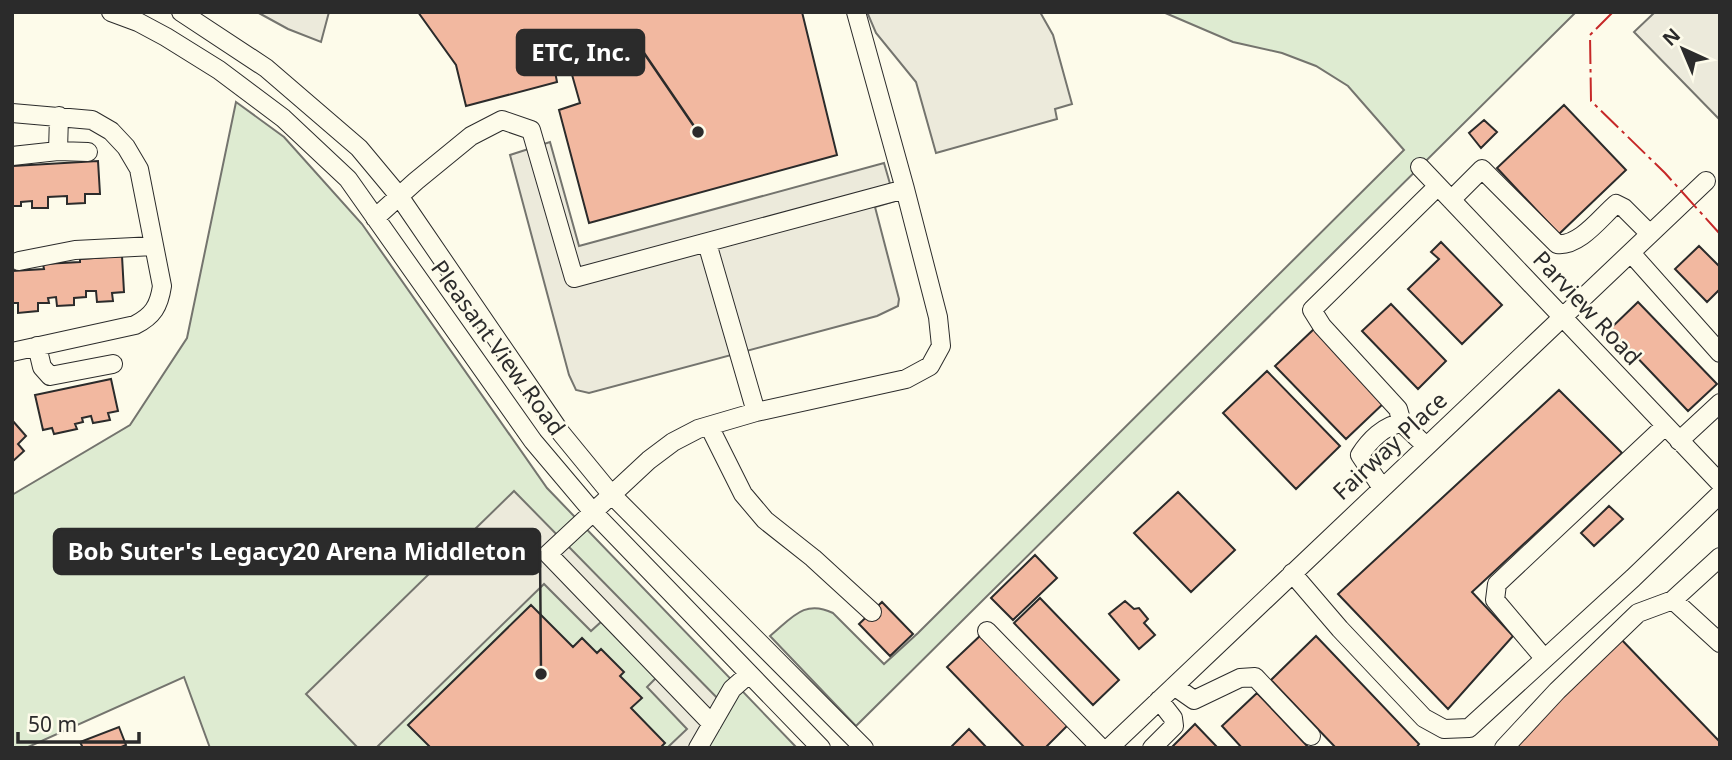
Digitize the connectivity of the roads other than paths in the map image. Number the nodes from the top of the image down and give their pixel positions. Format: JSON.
{"nodes":[{"id":1,"x":111,"y":12,"type":"edge"},
{"id":2,"x":182,"y":12,"type":"edge"},
{"id":3,"x":856,"y":12,"type":"edge"},
{"id":4,"x":166,"y":37,"type":"junction"},
{"id":5,"x":12,"y":113,"type":"edge"},
{"id":6,"x":59,"y":116,"type":"junction"},
{"id":7,"x":58,"y":151,"type":"junction"},
{"id":8,"x":88,"y":152,"type":"dead end"},
{"id":9,"x":12,"y":156,"type":"edge"},
{"id":10,"x":1420,"y":167,"type":"dead end"},
{"id":11,"x":1706,"y":181,"type":"dead end"},
{"id":12,"x":1438,"y":186,"type":"junction"},
{"id":13,"x":905,"y":189,"type":"junction"},
{"id":14,"x":399,"y":196,"type":"junction"},
{"id":15,"x":1451,"y":200,"type":"junction"},
{"id":16,"x":375,"y":218,"type":"junction"},
{"id":17,"x":1650,"y":234,"type":"junction"},
{"id":18,"x":707,"y":243,"type":"junction"},
{"id":19,"x":154,"y":246,"type":"junction"},
{"id":20,"x":1631,"y":253,"type":"junction"},
{"id":21,"x":19,"y":261,"type":"dead end"},
{"id":22,"x":1562,"y":318,"type":"junction"},
{"id":23,"x":37,"y":346,"type":"junction"},
{"id":24,"x":12,"y":352,"type":"edge"},
{"id":25,"x":1720,"y":353,"type":"edge"},
{"id":26,"x":113,"y":364,"type":"dead end"},
{"id":27,"x":1720,"y":402,"type":"edge"},
{"id":28,"x":756,"y":412,"type":"junction"},
{"id":29,"x":1402,"y":423,"type":"junction"},
{"id":30,"x":709,"y":426,"type":"junction"},
{"id":31,"x":1665,"y":426,"type":"junction"},
{"id":32,"x":1679,"y":441,"type":"junction"},
{"id":33,"x":1426,"y":446,"type":"junction"},
{"id":34,"x":1720,"y":483,"type":"edge"},
{"id":35,"x":1382,"y":488,"type":"junction"},
{"id":36,"x":611,"y":494,"type":"junction"},
{"id":37,"x":1720,"y":494,"type":"edge"},
{"id":38,"x":593,"y":512,"type":"junction"},
{"id":39,"x":1720,"y":557,"type":"edge"},
{"id":40,"x":1292,"y":573,"type":"junction"},
{"id":41,"x":1673,"y":600,"type":"junction"},
{"id":42,"x":872,"y":612,"type":"dead end"},
{"id":43,"x":987,"y":631,"type":"dead end"},
{"id":44,"x":1720,"y":643,"type":"edge"},
{"id":45,"x":1544,"y":658,"type":"junction"},
{"id":46,"x":749,"y":674,"type":"junction"},
{"id":47,"x":1174,"y":686,"type":"junction"},
{"id":48,"x":1159,"y":700,"type":"junction"},
{"id":49,"x":712,"y":724,"type":"junction"},
{"id":50,"x":1311,"y":736,"type":"dead end"},
{"id":51,"x":1110,"y":747,"type":"edge"},
{"id":52,"x":698,"y":748,"type":"edge"},
{"id":53,"x":821,"y":748,"type":"edge"},
{"id":54,"x":864,"y":748,"type":"edge"},
{"id":55,"x":1152,"y":748,"type":"edge"},
{"id":56,"x":1504,"y":748,"type":"edge"}],
"edges":[{"from":1,"to":4,"type":"street","name":"Pleasant View Road"},
{"from":2,"to":4,"type":"street"},
{"from":2,"to":14,"type":"street","name":"Pleasant View Road"},
{"from":3,"to":13,"type":"street"},
{"from":4,"to":16,"type":"street","name":"Pleasant View Road"},
{"from":5,"to":6,"type":"street"},
{"from":6,"to":7,"type":"street"},
{"from":6,"to":19,"type":"street"},
{"from":7,"to":8,"type":"street"},
{"from":7,"to":9,"type":"street"},
{"from":10,"to":12,"type":"street","name":"Parview Road"},
{"from":11,"to":17,"type":"street","name":"Fairway Place"},
{"from":12,"to":15,"type":"street","name":"Parview Road"},
{"from":12,"to":29,"type":"street"},
{"from":13,"to":18,"type":"street"},
{"from":13,"to":28,"type":"street"},
{"from":14,"to":16,"type":"street"},
{"from":14,"to":18,"type":"street"},
{"from":14,"to":36,"type":"street","name":"Pleasant View Road"},
{"from":15,"to":17,"type":"street"},
{"from":15,"to":22,"type":"street","name":"Parview Road"},
{"from":16,"to":38,"type":"street","name":"Pleasant View Road"},
{"from":17,"to":20,"type":"street","name":"Fairway Place"},
{"from":18,"to":28,"type":"street"},
{"from":19,"to":21,"type":"street"},
{"from":19,"to":23,"type":"street"},
{"from":20,"to":22,"type":"street","name":"Fairway Place"},
{"from":20,"to":25,"type":"street"},
{"from":22,"to":31,"type":"street","name":"Parview Road"},
{"from":22,"to":33,"type":"street","name":"Fairway Place"},
{"from":23,"to":24,"type":"street"},
{"from":23,"to":26,"type":"street"},
{"from":27,"to":32,"type":"street"},
{"from":28,"to":30,"type":"street"},
{"from":29,"to":33,"type":"street"},
{"from":29,"to":35,"type":"street"},
{"from":30,"to":36,"type":"street"},
{"from":30,"to":42,"type":"street"},
{"from":31,"to":32,"type":"street","name":"Parview Road"},
{"from":31,"to":45,"type":"street"},
{"from":32,"to":34,"type":"street","name":"Parview Road"},
{"from":33,"to":35,"type":"street","name":"Fairway Place"},
{"from":35,"to":40,"type":"street","name":"Fairway Place"},
{"from":36,"to":38,"type":"street"},
{"from":36,"to":54,"type":"street","name":"Pleasant View Road"},
{"from":37,"to":45,"type":"street"},
{"from":38,"to":46,"type":"street","name":"Pleasant View Road"},
{"from":38,"to":49,"type":"street"},
{"from":39,"to":41,"type":"street"},
{"from":40,"to":45,"type":"street"},
{"from":40,"to":47,"type":"street","name":"Fairway Place"},
{"from":41,"to":44,"type":"street"},
{"from":41,"to":56,"type":"street"},
{"from":43,"to":51,"type":"street"},
{"from":46,"to":49,"type":"street"},
{"from":46,"to":53,"type":"street","name":"Pleasant View Road"},
{"from":47,"to":48,"type":"street","name":"Fairway Place"},
{"from":47,"to":50,"type":"street"},
{"from":48,"to":51,"type":"street","name":"Fairway Place"},
{"from":48,"to":55,"type":"street"},
{"from":49,"to":52,"type":"street"}]}
